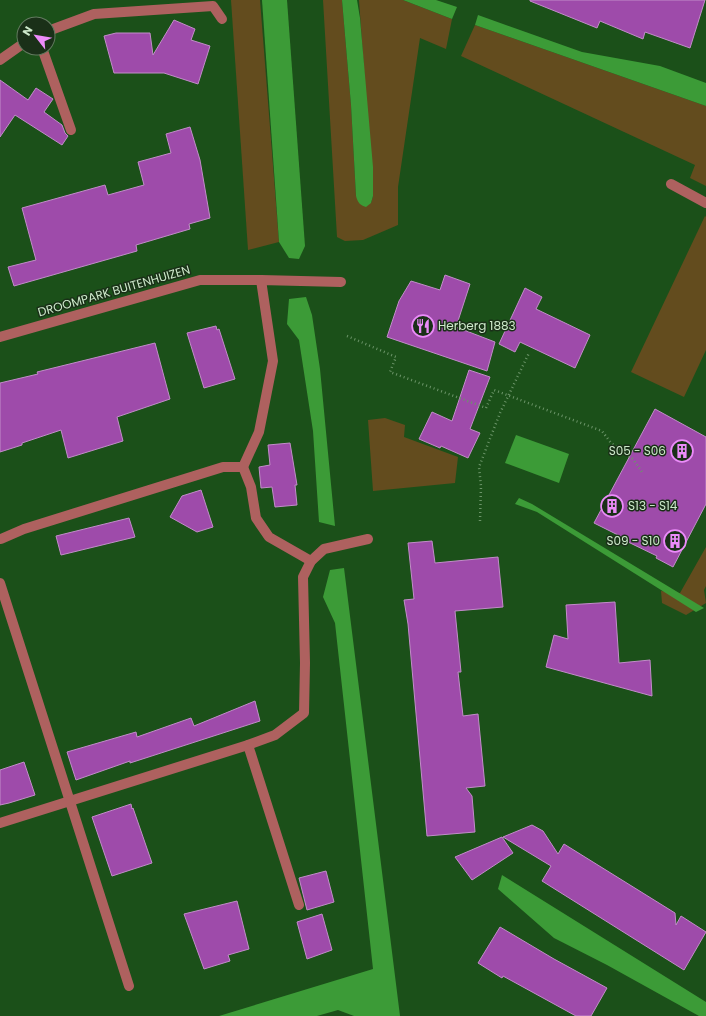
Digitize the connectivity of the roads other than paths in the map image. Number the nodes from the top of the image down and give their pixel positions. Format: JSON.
{"nodes":[{"id":1,"x":222,"y":19,"type":"dead end"},
{"id":2,"x":56,"y":28,"type":"edge"},
{"id":3,"x":16,"y":49,"type":"edge"},
{"id":4,"x":45,"y":56,"type":"edge"},
{"id":5,"x":0,"y":60,"type":"edge"},
{"id":6,"x":71,"y":130,"type":"dead end"},
{"id":7,"x":671,"y":184,"type":"dead end"},
{"id":8,"x":706,"y":203,"type":"edge"},
{"id":9,"x":261,"y":280,"type":"junction"},
{"id":10,"x":341,"y":282,"type":"dead end"},
{"id":11,"x":0,"y":337,"type":"edge"},
{"id":12,"x":243,"y":467,"type":"junction"},
{"id":13,"x":368,"y":539,"type":"dead end"},
{"id":14,"x":0,"y":540,"type":"edge"},
{"id":15,"x":311,"y":561,"type":"junction"},
{"id":16,"x":0,"y":583,"type":"edge"},
{"id":17,"x":248,"y":745,"type":"junction"},
{"id":18,"x":71,"y":801,"type":"junction"},
{"id":19,"x":0,"y":823,"type":"edge"},
{"id":20,"x":299,"y":905,"type":"dead end"},
{"id":21,"x":129,"y":986,"type":"dead end"}],
"edges":[{"from":1,"to":2,"type":"lane"},
{"from":3,"to":5,"type":"lane"},
{"from":4,"to":6,"type":"lane"},
{"from":7,"to":8,"type":"lane"},
{"from":9,"to":10,"type":"lane","name":"DROOMPARK BUITENHUIZEN"},
{"from":9,"to":11,"type":"lane","name":"DROOMPARK BUITENHUIZEN"},
{"from":9,"to":12,"type":"lane"},
{"from":12,"to":14,"type":"lane"},
{"from":12,"to":15,"type":"lane"},
{"from":13,"to":15,"type":"lane"},
{"from":15,"to":17,"type":"lane"},
{"from":16,"to":18,"type":"lane"},
{"from":17,"to":18,"type":"lane"},
{"from":17,"to":20,"type":"lane"},
{"from":18,"to":19,"type":"lane"},
{"from":18,"to":21,"type":"lane"}]}
